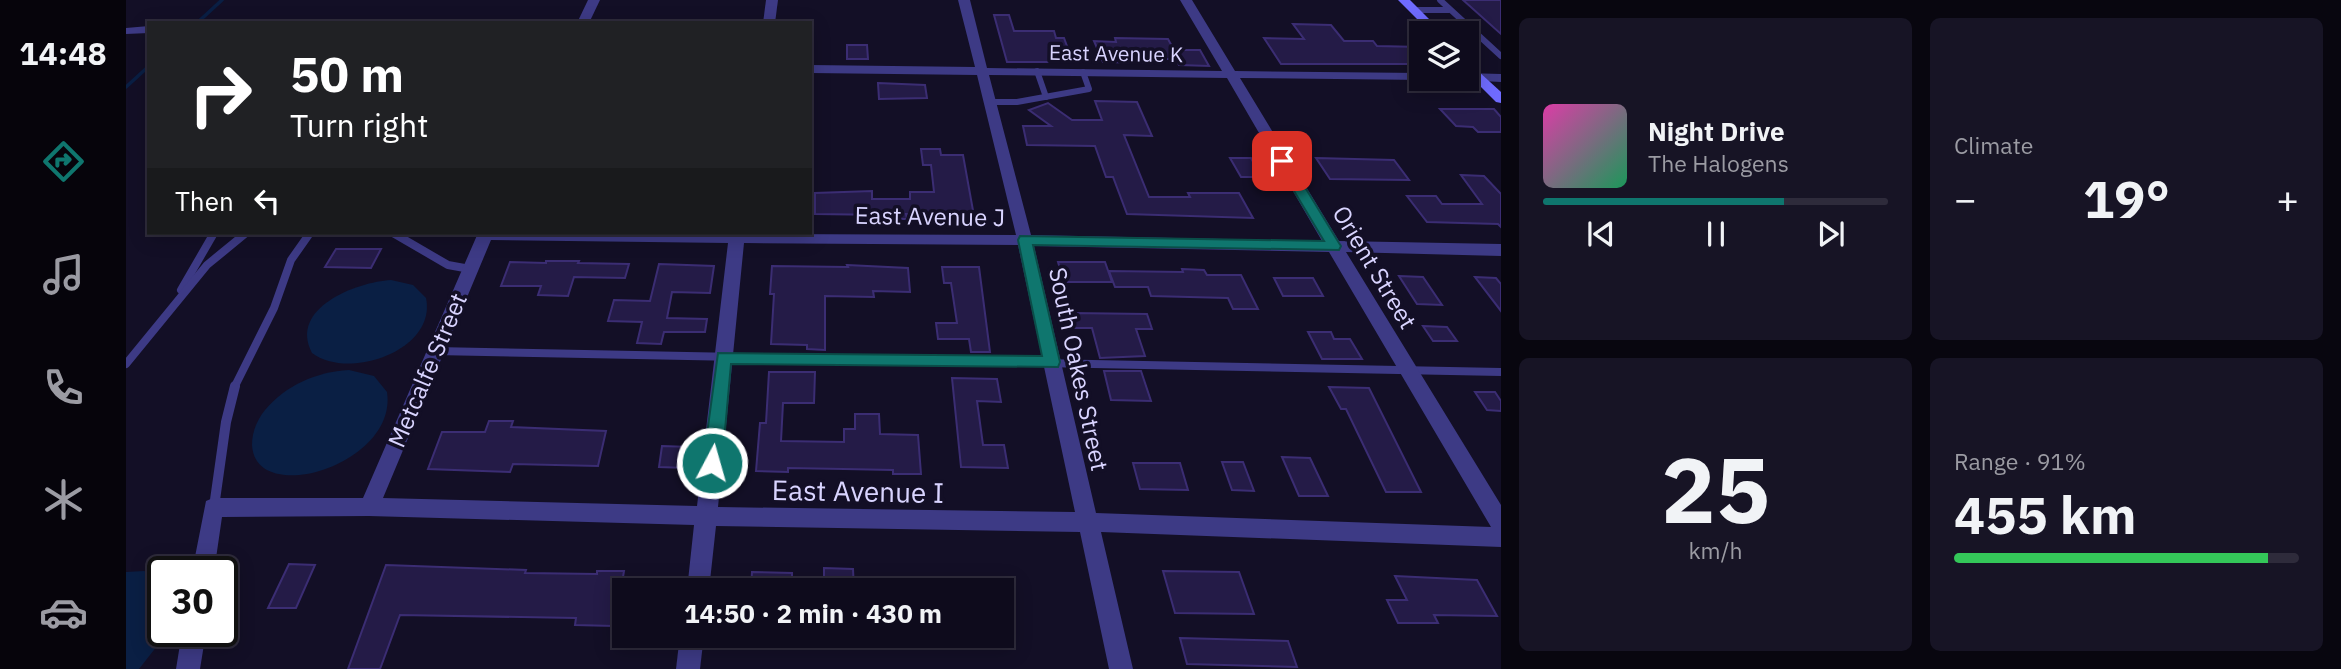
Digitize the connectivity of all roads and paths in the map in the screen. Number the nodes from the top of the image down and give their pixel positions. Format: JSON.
{"nodes":[{"id":1,"x":594,"y":0,"type":"edge"},
{"id":2,"x":772,"y":0,"type":"edge"},
{"id":3,"x":964,"y":0,"type":"edge"},
{"id":4,"x":1186,"y":0,"type":"edge"},
{"id":5,"x":1404,"y":0,"type":"edge"},
{"id":6,"x":1440,"y":0,"type":"edge"},
{"id":7,"x":1414,"y":10,"type":"junction"},
{"id":8,"x":1449,"y":10,"type":"junction"},
{"id":9,"x":584,"y":21,"type":"edge"},
{"id":10,"x":769,"y":21,"type":"edge"},
{"id":11,"x":1425,"y":21,"type":"edge"},
{"id":12,"x":147,"y":29,"type":"edge"},
{"id":13,"x":126,"y":32,"type":"edge"},
{"id":14,"x":1501,"y":56,"type":"edge"},
{"id":15,"x":812,"y":69,"type":"edge"},
{"id":16,"x":981,"y":70,"type":"junction"},
{"id":17,"x":1037,"y":71,"type":"junction"},
{"id":18,"x":1083,"y":72,"type":"junction"},
{"id":19,"x":1231,"y":75,"type":"junction"},
{"id":20,"x":1409,"y":77,"type":"edge"},
{"id":21,"x":1479,"y":77,"type":"edge"},
{"id":22,"x":1501,"y":78,"type":"edge"},
{"id":23,"x":1479,"y":82,"type":"edge"},
{"id":24,"x":1046,"y":97,"type":"junction"},
{"id":25,"x":1501,"y":99,"type":"edge"},
{"id":26,"x":990,"y":102,"type":"junction"},
{"id":27,"x":213,"y":235,"type":"edge"},
{"id":28,"x":244,"y":235,"type":"edge"},
{"id":29,"x":309,"y":235,"type":"edge"},
{"id":30,"x":396,"y":235,"type":"edge"},
{"id":31,"x":485,"y":235,"type":"edge"},
{"id":32,"x":737,"y":235,"type":"edge"},
{"id":33,"x":1025,"y":240,"type":"junction"},
{"id":34,"x":1334,"y":246,"type":"junction"},
{"id":35,"x":1501,"y":250,"type":"edge"},
{"id":36,"x":470,"y":269,"type":"junction"},
{"id":37,"x":167,"y":313,"type":"junction"},
{"id":38,"x":435,"y":351,"type":"junction"},
{"id":39,"x":723,"y":357,"type":"junction"},
{"id":40,"x":1052,"y":362,"type":"junction"},
{"id":41,"x":126,"y":364,"type":"edge"},
{"id":42,"x":1409,"y":371,"type":"junction"},
{"id":43,"x":1501,"y":372,"type":"edge"},
{"id":44,"x":369,"y":507,"type":"junction"},
{"id":45,"x":213,"y":508,"type":"junction"},
{"id":46,"x":707,"y":516,"type":"junction"},
{"id":47,"x":1087,"y":522,"type":"junction"},
{"id":48,"x":1501,"y":524,"type":"edge"},
{"id":49,"x":1501,"y":537,"type":"edge"},
{"id":50,"x":206,"y":556,"type":"edge"},
{"id":51,"x":699,"y":578,"type":"edge"},
{"id":52,"x":192,"y":647,"type":"edge"},
{"id":53,"x":690,"y":648,"type":"edge"},
{"id":54,"x":188,"y":669,"type":"edge"},
{"id":55,"x":688,"y":669,"type":"edge"},
{"id":56,"x":1121,"y":669,"type":"edge"}],
"edges":[{"from":1,"to":9,"type":"street"},
{"from":2,"to":10,"type":"street"},
{"from":3,"to":16,"type":"street","name":"South Oakes Street"},
{"from":4,"to":19,"type":"street","name":"Orient Street"},
{"from":5,"to":7,"type":"main road"},
{"from":6,"to":8,"type":"lane"},
{"from":7,"to":8,"type":"lane"},
{"from":7,"to":11,"type":"main road"},
{"from":8,"to":14,"type":"lane"},
{"from":12,"to":13,"type":"street"},
{"from":15,"to":16,"type":"street","name":"East Avenue K"},
{"from":16,"to":17,"type":"street","name":"East Avenue K"},
{"from":16,"to":26,"type":"street","name":"South Oakes Street"},
{"from":17,"to":18,"type":"street","name":"East Avenue K"},
{"from":17,"to":24,"type":"lane"},
{"from":18,"to":19,"type":"street","name":"East Avenue K"},
{"from":18,"to":24,"type":"lane"},
{"from":19,"to":20,"type":"street","name":"East Avenue K"},
{"from":19,"to":34,"type":"street","name":"Orient Street"},
{"from":21,"to":22,"type":"street"},
{"from":23,"to":25,"type":"main road"},
{"from":24,"to":26,"type":"lane"},
{"from":26,"to":33,"type":"street","name":"South Oakes Street"},
{"from":27,"to":37,"type":"lane"},
{"from":28,"to":37,"type":"lane"},
{"from":29,"to":45,"type":"lane"},
{"from":30,"to":36,"type":"lane"},
{"from":31,"to":36,"type":"street","name":"Metcalfe Street"},
{"from":32,"to":33,"type":"street","name":"East Avenue J"},
{"from":32,"to":39,"type":"street"},
{"from":33,"to":34,"type":"street","name":"East Avenue J"},
{"from":33,"to":40,"type":"street","name":"South Oakes Street"},
{"from":34,"to":35,"type":"street","name":"East Avenue J"},
{"from":34,"to":42,"type":"street","name":"Orient Street"},
{"from":36,"to":38,"type":"street","name":"Metcalfe Street"},
{"from":37,"to":41,"type":"lane"},
{"from":38,"to":39,"type":"lane"},
{"from":38,"to":44,"type":"street","name":"Metcalfe Street"},
{"from":39,"to":40,"type":"lane"},
{"from":39,"to":46,"type":"street"},
{"from":40,"to":42,"type":"lane"},
{"from":40,"to":47,"type":"street","name":"South Oakes Street"},
{"from":42,"to":43,"type":"lane"},
{"from":42,"to":48,"type":"street","name":"Orient Street"},
{"from":44,"to":45,"type":"street","name":"East Avenue I"},
{"from":44,"to":46,"type":"street","name":"East Avenue I"},
{"from":45,"to":50,"type":"street"},
{"from":46,"to":47,"type":"street","name":"East Avenue I"},
{"from":46,"to":51,"type":"street"},
{"from":47,"to":49,"type":"street","name":"East Avenue I"},
{"from":47,"to":56,"type":"street","name":"South Oakes Street"},
{"from":52,"to":54,"type":"street"},
{"from":53,"to":55,"type":"street"}]}
